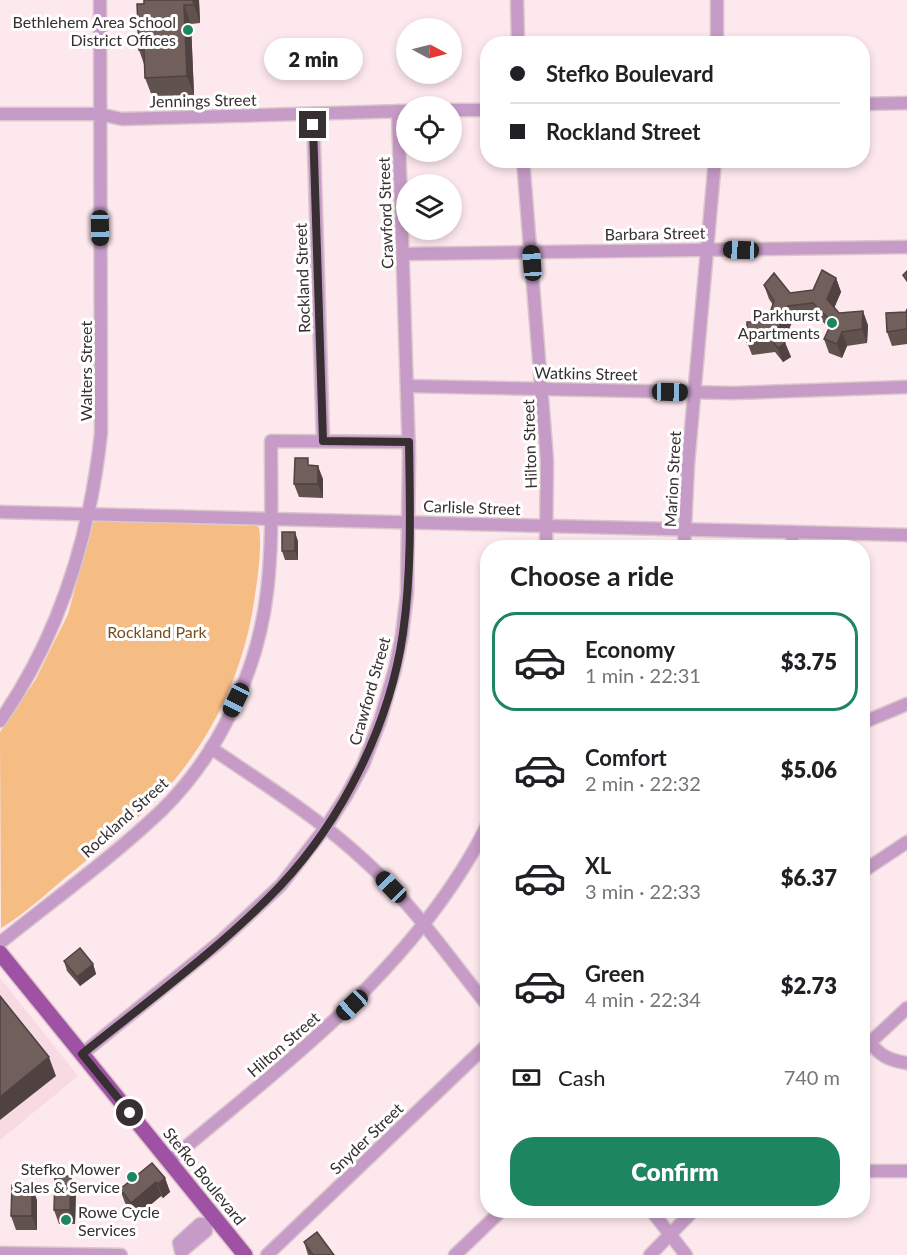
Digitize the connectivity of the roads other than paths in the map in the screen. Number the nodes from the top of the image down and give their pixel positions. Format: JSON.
{"nodes":[{"id":1,"x":100,"y":0,"type":"edge"},
{"id":2,"x":517,"y":0,"type":"edge"},
{"id":3,"x":717,"y":0,"type":"edge"},
{"id":4,"x":518,"y":36,"type":"edge"},
{"id":5,"x":717,"y":36,"type":"edge"},
{"id":6,"x":907,"y":103,"type":"edge"},
{"id":7,"x":870,"y":104,"type":"edge"},
{"id":8,"x":462,"y":110,"type":"edge"},
{"id":9,"x":480,"y":110,"type":"edge"},
{"id":10,"x":396,"y":111,"type":"edge"},
{"id":11,"x":0,"y":114,"type":"edge"},
{"id":12,"x":99,"y":114,"type":"junction"},
{"id":13,"x":313,"y":114,"type":"junction"},
{"id":14,"x":402,"y":162,"type":"edge"},
{"id":15,"x":525,"y":168,"type":"edge"},
{"id":16,"x":714,"y":168,"type":"edge"},
{"id":17,"x":907,"y":247,"type":"edge"},
{"id":18,"x":707,"y":249,"type":"junction"},
{"id":19,"x":531,"y":251,"type":"junction"},
{"id":20,"x":403,"y":254,"type":"junction"},
{"id":21,"x":408,"y":386,"type":"junction"},
{"id":22,"x":907,"y":387,"type":"edge"},
{"id":23,"x":543,"y":389,"type":"junction"},
{"id":24,"x":694,"y":393,"type":"junction"},
{"id":25,"x":323,"y":441,"type":"junction"},
{"id":26,"x":409,"y":442,"type":"junction"},
{"id":27,"x":0,"y":512,"type":"edge"},
{"id":28,"x":87,"y":514,"type":"junction"},
{"id":29,"x":270,"y":518,"type":"junction"},
{"id":30,"x":409,"y":522,"type":"junction"},
{"id":31,"x":547,"y":525,"type":"junction"},
{"id":32,"x":685,"y":529,"type":"junction"},
{"id":33,"x":792,"y":532,"type":"junction"},
{"id":34,"x":907,"y":535,"type":"edge"},
{"id":35,"x":546,"y":540,"type":"edge"},
{"id":36,"x":684,"y":540,"type":"edge"},
{"id":37,"x":792,"y":540,"type":"edge"},
{"id":38,"x":907,"y":704,"type":"edge"},
{"id":39,"x":870,"y":720,"type":"edge"},
{"id":40,"x":0,"y":721,"type":"edge"},
{"id":41,"x":211,"y":748,"type":"junction"},
{"id":42,"x":326,"y":827,"type":"junction"},
{"id":43,"x":480,"y":839,"type":"edge"},
{"id":44,"x":907,"y":842,"type":"edge"},
{"id":45,"x":870,"y":867,"type":"edge"},
{"id":46,"x":423,"y":926,"type":"junction"},
{"id":47,"x":0,"y":943,"type":"edge"},
{"id":48,"x":0,"y":952,"type":"edge"},
{"id":49,"x":480,"y":996,"type":"edge"},
{"id":50,"x":907,"y":1008,"type":"edge"},
{"id":51,"x":870,"y":1038,"type":"edge"},
{"id":52,"x":870,"y":1046,"type":"edge"},
{"id":53,"x":480,"y":1052,"type":"edge"},
{"id":54,"x":82,"y":1054,"type":"junction"},
{"id":55,"x":907,"y":1063,"type":"edge"},
{"id":56,"x":169,"y":1161,"type":"junction"},
{"id":57,"x":870,"y":1171,"type":"edge"},
{"id":58,"x":907,"y":1171,"type":"edge"},
{"id":59,"x":494,"y":1218,"type":"edge"},
{"id":60,"x":657,"y":1218,"type":"edge"},
{"id":61,"x":686,"y":1218,"type":"edge"},
{"id":62,"x":211,"y":1221,"type":"junction"},
{"id":63,"x":670,"y":1234,"type":"junction"},
{"id":64,"x":0,"y":1253,"type":"edge"},
{"id":65,"x":182,"y":1253,"type":"edge"},
{"id":66,"x":35,"y":1254,"type":"edge"},
{"id":67,"x":121,"y":1255,"type":"edge"},
{"id":68,"x":245,"y":1255,"type":"edge"},
{"id":69,"x":267,"y":1255,"type":"edge"},
{"id":70,"x":455,"y":1255,"type":"edge"},
{"id":71,"x":650,"y":1255,"type":"edge"},
{"id":72,"x":686,"y":1255,"type":"edge"}],
"edges":[{"from":1,"to":12,"type":"street","name":"Walters Street"},
{"from":2,"to":4,"type":"street"},
{"from":3,"to":5,"type":"street"},
{"from":6,"to":7,"type":"street"},
{"from":8,"to":9,"type":"street"},
{"from":10,"to":13,"type":"street","name":"Jennings Street"},
{"from":11,"to":12,"type":"street","name":"Jennings Street"},
{"from":12,"to":13,"type":"street","name":"Jennings Street"},
{"from":12,"to":28,"type":"street","name":"Walters Street"},
{"from":13,"to":25,"type":"street","name":"Rockland Street"},
{"from":14,"to":20,"type":"street","name":"Crawford Street"},
{"from":15,"to":19,"type":"street","name":"Hilton Street"},
{"from":16,"to":18,"type":"street","name":"Marion Street"},
{"from":17,"to":18,"type":"street","name":"Barbara Street"},
{"from":18,"to":19,"type":"street","name":"Barbara Street"},
{"from":18,"to":24,"type":"street","name":"Marion Street"},
{"from":19,"to":20,"type":"street","name":"Barbara Street"},
{"from":19,"to":23,"type":"street","name":"Hilton Street"},
{"from":20,"to":21,"type":"street","name":"Crawford Street"},
{"from":21,"to":23,"type":"street","name":"Watkins Street"},
{"from":21,"to":26,"type":"street","name":"Crawford Street"},
{"from":22,"to":24,"type":"street","name":"Watkins Street"},
{"from":23,"to":24,"type":"street","name":"Watkins Street"},
{"from":23,"to":31,"type":"street","name":"Hilton Street"},
{"from":24,"to":32,"type":"street","name":"Marion Street"},
{"from":25,"to":26,"type":"street"},
{"from":25,"to":29,"type":"street","name":"Rockland Street"},
{"from":26,"to":30,"type":"street","name":"Crawford Street"},
{"from":27,"to":28,"type":"street","name":"Carlisle Street"},
{"from":28,"to":29,"type":"street","name":"Carlisle Street"},
{"from":28,"to":40,"type":"street","name":"Walters Street"},
{"from":29,"to":30,"type":"street","name":"Carlisle Street"},
{"from":29,"to":41,"type":"street","name":"Rockland Street"},
{"from":30,"to":31,"type":"street","name":"Carlisle Street"},
{"from":30,"to":42,"type":"street","name":"Crawford Street"},
{"from":31,"to":32,"type":"street","name":"Carlisle Street"},
{"from":31,"to":35,"type":"street","name":"Hilton Street"},
{"from":32,"to":33,"type":"street","name":"Carlisle Street"},
{"from":32,"to":36,"type":"street","name":"Marion Street"},
{"from":33,"to":34,"type":"street","name":"Carlisle Street"},
{"from":33,"to":37,"type":"street"},
{"from":38,"to":39,"type":"street"},
{"from":41,"to":42,"type":"street"},
{"from":41,"to":47,"type":"street","name":"Rockland Street"},
{"from":42,"to":46,"type":"street"},
{"from":42,"to":54,"type":"street","name":"Crawford Street"},
{"from":43,"to":46,"type":"street","name":"Hilton Street"},
{"from":44,"to":45,"type":"street"},
{"from":46,"to":49,"type":"street"},
{"from":46,"to":56,"type":"street","name":"Hilton Street"},
{"from":48,"to":54,"type":"main road","name":"Stefko Boulevard"},
{"from":50,"to":51,"type":"street"},
{"from":52,"to":55,"type":"street"},
{"from":53,"to":69,"type":"street","name":"Snyder Street"},
{"from":54,"to":56,"type":"main road","name":"Stefko Boulevard"},
{"from":56,"to":62,"type":"main road","name":"Stefko Boulevard"},
{"from":57,"to":58,"type":"street"},
{"from":59,"to":70,"type":"street"},
{"from":60,"to":63,"type":"street"},
{"from":61,"to":63,"type":"street"},
{"from":62,"to":65,"type":"street"},
{"from":62,"to":68,"type":"main road","name":"Stefko Boulevard"},
{"from":63,"to":71,"type":"street"},
{"from":63,"to":72,"type":"street"},
{"from":64,"to":66,"type":"street"},
{"from":66,"to":67,"type":"street"}]}
